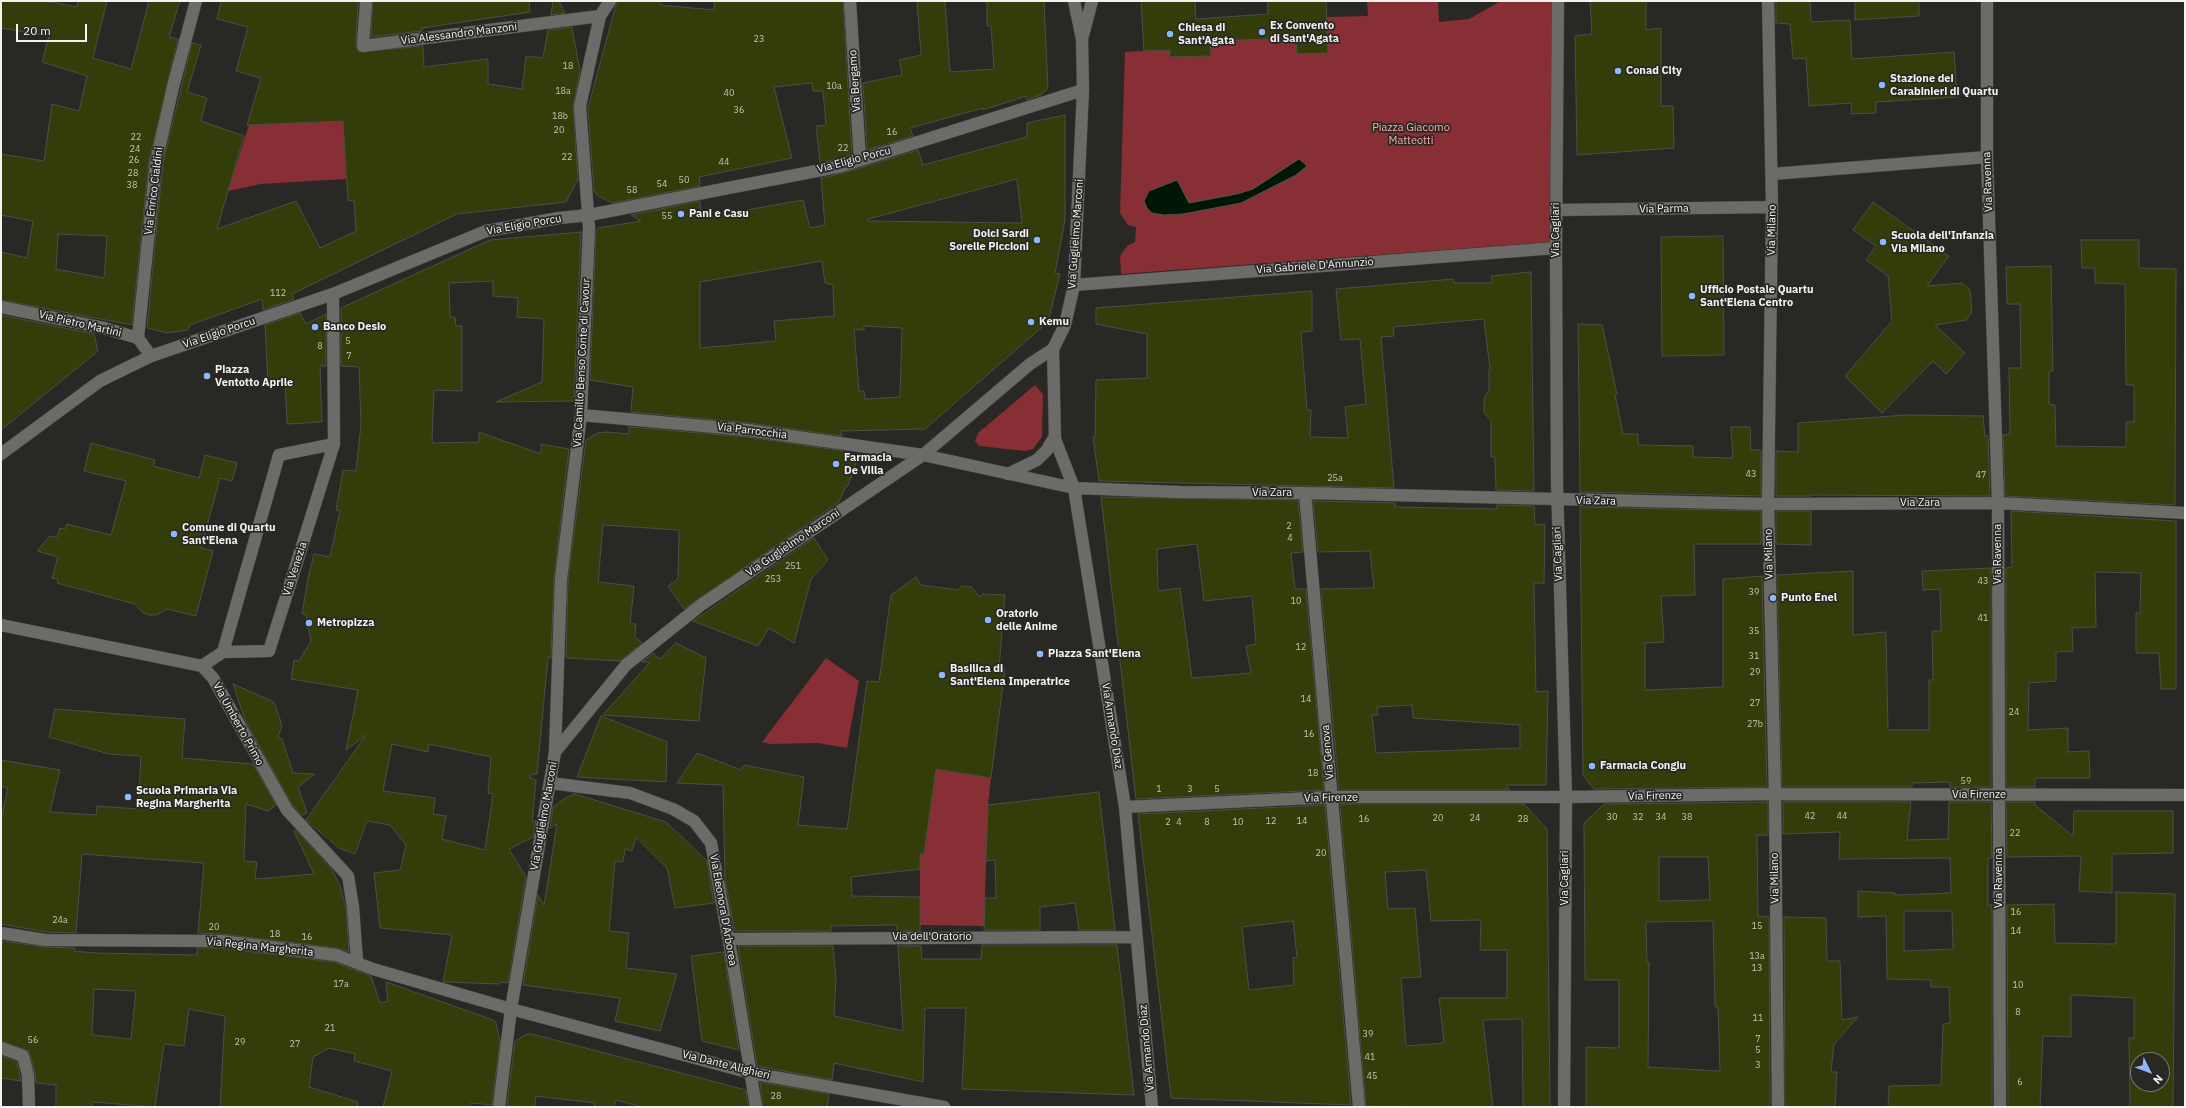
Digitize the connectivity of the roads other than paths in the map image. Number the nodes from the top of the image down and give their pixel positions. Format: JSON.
{"nodes":[{"id":1,"x":196,"y":1,"type":"edge"},
{"id":2,"x":366,"y":1,"type":"edge"},
{"id":3,"x":610,"y":1,"type":"edge"},
{"id":4,"x":850,"y":1,"type":"edge"},
{"id":5,"x":1074,"y":1,"type":"edge"},
{"id":6,"x":1092,"y":1,"type":"edge"},
{"id":7,"x":1558,"y":1,"type":"edge"},
{"id":8,"x":1768,"y":1,"type":"edge"},
{"id":9,"x":1987,"y":1,"type":"edge"},
{"id":10,"x":600,"y":16,"type":"junction"},
{"id":11,"x":1082,"y":39,"type":"junction"},
{"id":12,"x":1083,"y":90,"type":"junction"},
{"id":13,"x":1987,"y":157,"type":"junction"},
{"id":14,"x":860,"y":160,"type":"junction"},
{"id":15,"x":1772,"y":174,"type":"junction"},
{"id":16,"x":1772,"y":207,"type":"junction"},
{"id":17,"x":1556,"y":210,"type":"junction"},
{"id":18,"x":589,"y":215,"type":"junction"},
{"id":19,"x":1556,"y":248,"type":"junction"},
{"id":20,"x":1074,"y":285,"type":"junction"},
{"id":21,"x":333,"y":294,"type":"junction"},
{"id":22,"x":1,"y":307,"type":"edge"},
{"id":23,"x":138,"y":338,"type":"junction"},
{"id":24,"x":1053,"y":348,"type":"junction"},
{"id":25,"x":151,"y":356,"type":"junction"},
{"id":26,"x":581,"y":415,"type":"junction"},
{"id":27,"x":1055,"y":436,"type":"junction"},
{"id":28,"x":334,"y":444,"type":"junction"},
{"id":29,"x":1,"y":454,"type":"edge"},
{"id":30,"x":923,"y":455,"type":"junction"},
{"id":31,"x":1008,"y":474,"type":"junction"},
{"id":32,"x":1074,"y":488,"type":"junction"},
{"id":33,"x":1305,"y":493,"type":"junction"},
{"id":34,"x":1557,"y":500,"type":"junction"},
{"id":35,"x":1998,"y":503,"type":"junction"},
{"id":36,"x":1768,"y":504,"type":"junction"},
{"id":37,"x":2185,"y":513,"type":"edge"},
{"id":38,"x":1,"y":625,"type":"edge"},
{"id":39,"x":223,"y":652,"type":"junction"},
{"id":40,"x":202,"y":666,"type":"junction"},
{"id":41,"x":555,"y":752,"type":"junction"},
{"id":42,"x":550,"y":783,"type":"junction"},
{"id":43,"x":1774,"y":794,"type":"junction"},
{"id":44,"x":1999,"y":795,"type":"junction"},
{"id":45,"x":2185,"y":795,"type":"edge"},
{"id":46,"x":1332,"y":797,"type":"junction"},
{"id":47,"x":1566,"y":797,"type":"junction"},
{"id":48,"x":1125,"y":806,"type":"junction"},
{"id":49,"x":1,"y":933,"type":"edge"},
{"id":50,"x":1136,"y":937,"type":"junction"},
{"id":51,"x":729,"y":939,"type":"junction"},
{"id":52,"x":357,"y":961,"type":"junction"},
{"id":53,"x":511,"y":1009,"type":"junction"},
{"id":54,"x":1,"y":1048,"type":"edge"},
{"id":55,"x":751,"y":1073,"type":"junction"},
{"id":56,"x":29,"y":1107,"type":"edge"},
{"id":57,"x":499,"y":1107,"type":"edge"},
{"id":58,"x":756,"y":1107,"type":"edge"},
{"id":59,"x":944,"y":1107,"type":"edge"},
{"id":60,"x":1152,"y":1107,"type":"edge"},
{"id":61,"x":1359,"y":1107,"type":"edge"},
{"id":62,"x":1564,"y":1107,"type":"edge"},
{"id":63,"x":1778,"y":1107,"type":"edge"},
{"id":64,"x":2000,"y":1107,"type":"edge"}],
"edges":[{"from":1,"to":23,"type":"street","name":"Via Enrico Cialdini"},
{"from":2,"to":10,"type":"street","name":"Via Alessandro Manzoni"},
{"from":3,"to":10,"type":"street","name":"Via Camillo Benso Conte di Cavour"},
{"from":4,"to":14,"type":"street","name":"Via Bergamo"},
{"from":5,"to":11,"type":"street"},
{"from":6,"to":11,"type":"street","name":"Via Guglielmo Marconi"},
{"from":7,"to":17,"type":"street","name":"Via Cagliari"},
{"from":8,"to":15,"type":"street","name":"Via Milano"},
{"from":9,"to":13,"type":"street","name":"Via Ravenna"},
{"from":10,"to":18,"type":"street","name":"Via Camillo Benso Conte di Cavour"},
{"from":11,"to":12,"type":"street","name":"Via Guglielmo Marconi"},
{"from":12,"to":14,"type":"street","name":"Via Eligio Porcu"},
{"from":12,"to":20,"type":"street","name":"Via Guglielmo Marconi"},
{"from":13,"to":15,"type":"street"},
{"from":13,"to":35,"type":"street","name":"Via Ravenna"},
{"from":14,"to":18,"type":"street","name":"Via Eligio Porcu"},
{"from":15,"to":16,"type":"street","name":"Via Milano"},
{"from":16,"to":17,"type":"street","name":"Via Parma"},
{"from":16,"to":36,"type":"street","name":"Via Milano"},
{"from":17,"to":19,"type":"street","name":"Via Cagliari"},
{"from":18,"to":21,"type":"street","name":"Via Eligio Porcu"},
{"from":18,"to":26,"type":"street","name":"Via Camillo Benso Conte di Cavour"},
{"from":19,"to":20,"type":"street","name":"Via Gabriele D'Annunzio"},
{"from":19,"to":34,"type":"street","name":"Via Cagliari"},
{"from":20,"to":24,"type":"street","name":"Via Guglielmo Marconi"},
{"from":21,"to":25,"type":"street","name":"Via Eligio Porcu"},
{"from":21,"to":28,"type":"street","name":"Via Venezia"},
{"from":22,"to":23,"type":"street","name":"Via Pietro Martini"},
{"from":23,"to":25,"type":"street"},
{"from":24,"to":27,"type":"street","name":"Via Armando Diaz"},
{"from":24,"to":30,"type":"street","name":"Via Guglielmo Marconi"},
{"from":25,"to":29,"type":"street","name":"Via Eligio Porcu"},
{"from":26,"to":30,"type":"street","name":"Via Parrocchia"},
{"from":26,"to":41,"type":"street","name":"Via Camillo Benso Conte di Cavour"},
{"from":27,"to":31,"type":"street"},
{"from":27,"to":32,"type":"street","name":"Via Armando Diaz"},
{"from":28,"to":39,"type":"street"},
{"from":28,"to":39,"type":"street","name":"Via Venezia"},
{"from":30,"to":31,"type":"street","name":"Via Zara"},
{"from":30,"to":41,"type":"street","name":"Via Guglielmo Marconi"},
{"from":31,"to":32,"type":"street","name":"Via Zara"},
{"from":32,"to":33,"type":"street","name":"Via Zara"},
{"from":32,"to":48,"type":"street","name":"Via Armando Diaz"},
{"from":33,"to":34,"type":"street","name":"Via Zara"},
{"from":33,"to":46,"type":"street","name":"Via Genova"},
{"from":34,"to":36,"type":"street","name":"Via Zara"},
{"from":34,"to":47,"type":"street","name":"Via Cagliari"},
{"from":35,"to":36,"type":"street","name":"Via Zara"},
{"from":35,"to":37,"type":"street","name":"Via Zara"},
{"from":35,"to":44,"type":"street","name":"Via Ravenna"},
{"from":36,"to":43,"type":"street","name":"Via Milano"},
{"from":38,"to":40,"type":"street"},
{"from":39,"to":40,"type":"street"},
{"from":40,"to":52,"type":"street","name":"Via Umberto Primo"},
{"from":41,"to":42,"type":"street","name":"Via Guglielmo Marconi"},
{"from":42,"to":51,"type":"street","name":"Via Eleonora D'Arborea"},
{"from":42,"to":53,"type":"street","name":"Via Guglielmo Marconi"},
{"from":43,"to":44,"type":"street","name":"Via Firenze"},
{"from":43,"to":47,"type":"street","name":"Via Firenze"},
{"from":43,"to":63,"type":"street","name":"Via Milano"},
{"from":44,"to":45,"type":"street","name":"Via Firenze"},
{"from":44,"to":64,"type":"street","name":"Via Ravenna"},
{"from":46,"to":47,"type":"street","name":"Via Firenze"},
{"from":46,"to":48,"type":"street","name":"Via Firenze"},
{"from":46,"to":61,"type":"street","name":"Via Genova"},
{"from":47,"to":62,"type":"street","name":"Via Cagliari"},
{"from":48,"to":50,"type":"street","name":"Via Armando Diaz"},
{"from":49,"to":52,"type":"street","name":"Via Regina Margherita"},
{"from":50,"to":51,"type":"street","name":"Via dell'Oratorio"},
{"from":50,"to":60,"type":"street","name":"Via Armando Diaz"},
{"from":51,"to":55,"type":"street","name":"Via Eleonora D'Arborea"},
{"from":52,"to":53,"type":"street","name":"Via Regina Margherita"},
{"from":53,"to":55,"type":"street","name":"Via Dante Alighieri"},
{"from":53,"to":57,"type":"street","name":"Via Guglielmo Marconi"},
{"from":54,"to":56,"type":"street"},
{"from":55,"to":58,"type":"street","name":"Via Eleonora D'Arborea"},
{"from":55,"to":59,"type":"street","name":"Via Dante Alighieri"}]}
